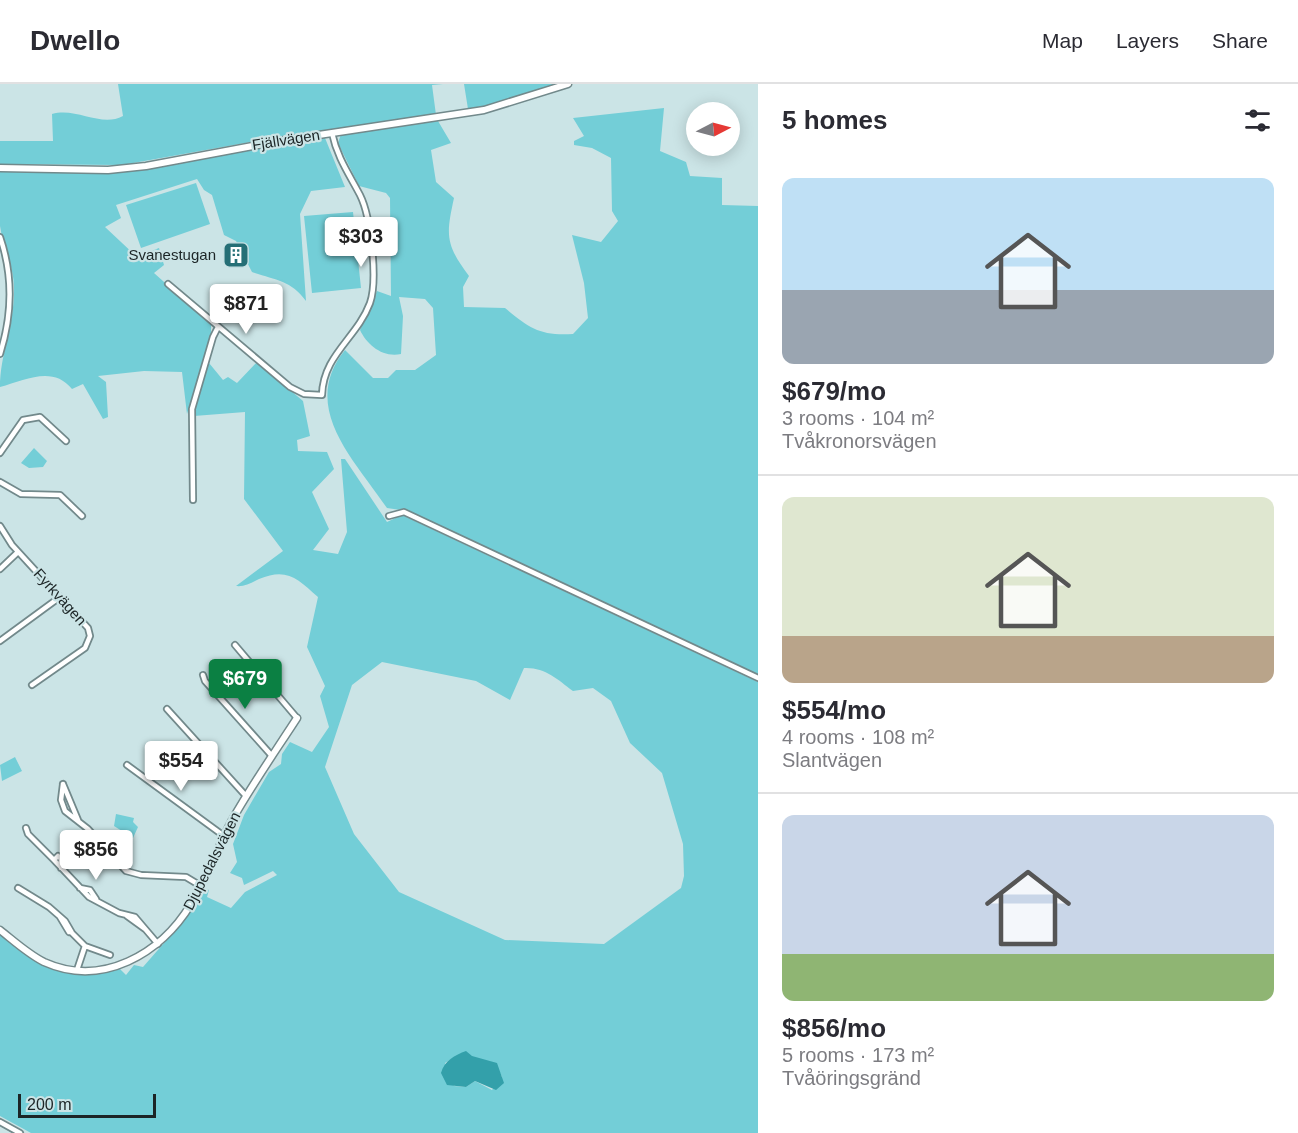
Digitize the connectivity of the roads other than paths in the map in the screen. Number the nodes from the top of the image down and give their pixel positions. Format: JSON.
{"nodes":[{"id":1,"x":568,"y":84,"type":"edge"},
{"id":2,"x":332,"y":133,"type":"junction"},
{"id":3,"x":0,"y":168,"type":"edge"},
{"id":4,"x":0,"y":237,"type":"edge"},
{"id":5,"x":168,"y":284,"type":"dead end"},
{"id":6,"x":218,"y":327,"type":"junction"},
{"id":7,"x":0,"y":354,"type":"edge"},
{"id":8,"x":66,"y":441,"type":"dead end"},
{"id":9,"x":0,"y":453,"type":"edge"},
{"id":10,"x":0,"y":482,"type":"edge"},
{"id":11,"x":193,"y":500,"type":"dead end"},
{"id":12,"x":82,"y":516,"type":"dead end"},
{"id":13,"x":389,"y":516,"type":"dead end"},
{"id":14,"x":0,"y":526,"type":"edge"},
{"id":15,"x":18,"y":552,"type":"junction"},
{"id":16,"x":0,"y":569,"type":"edge"},
{"id":17,"x":60,"y":597,"type":"junction"},
{"id":18,"x":0,"y":641,"type":"edge"},
{"id":19,"x":235,"y":645,"type":"dead end"},
{"id":20,"x":203,"y":675,"type":"dead end"},
{"id":21,"x":758,"y":678,"type":"edge"},
{"id":22,"x":32,"y":686,"type":"dead end"},
{"id":23,"x":167,"y":709,"type":"dead end"},
{"id":24,"x":297,"y":718,"type":"joint"},
{"id":25,"x":272,"y":756,"type":"junction"},
{"id":26,"x":127,"y":765,"type":"dead end"},
{"id":27,"x":246,"y":796,"type":"junction"},
{"id":28,"x":70,"y":805,"type":"junction"},
{"id":29,"x":64,"y":808,"type":"junction"},
{"id":30,"x":79,"y":820,"type":"junction"},
{"id":31,"x":26,"y":828,"type":"dead end"},
{"id":32,"x":224,"y":836,"type":"junction"},
{"id":33,"x":201,"y":886,"type":"junction"},
{"id":34,"x":18,"y":888,"type":"dead end"},
{"id":35,"x":0,"y":930,"type":"edge"},
{"id":36,"x":158,"y":944,"type":"junction"},
{"id":37,"x":85,"y":946,"type":"junction"},
{"id":38,"x":110,"y":955,"type":"dead end"},
{"id":39,"x":77,"y":970,"type":"junction"},
{"id":40,"x":0,"y":1122,"type":"edge"},
{"id":41,"x":20,"y":1133,"type":"edge"}],
"edges":[{"from":1,"to":2,"type":"street","name":"Fjällvägen"},
{"from":2,"to":3,"type":"street","name":"Fjällvägen"},
{"from":2,"to":6,"type":"street"},
{"from":4,"to":7,"type":"street"},
{"from":5,"to":6,"type":"street"},
{"from":6,"to":11,"type":"street"},
{"from":8,"to":9,"type":"street"},
{"from":10,"to":12,"type":"street"},
{"from":13,"to":21,"type":"street"},
{"from":14,"to":15,"type":"street","name":"Fyrkvägen"},
{"from":15,"to":16,"type":"street"},
{"from":15,"to":17,"type":"street","name":"Fyrkvägen"},
{"from":17,"to":18,"type":"street"},
{"from":17,"to":22,"type":"street","name":"Fyrkvägen"},
{"from":19,"to":24,"type":"street"},
{"from":20,"to":25,"type":"street"},
{"from":23,"to":27,"type":"street"},
{"from":24,"to":25,"type":"street","name":"Djupedalsvägen"},
{"from":25,"to":27,"type":"street","name":"Djupedalsvägen"},
{"from":26,"to":32,"type":"street"},
{"from":27,"to":32,"type":"street","name":"Djupedalsvägen"},
{"from":28,"to":29,"type":"street"},
{"from":28,"to":29,"type":"street"},
{"from":28,"to":30,"type":"street"},
{"from":29,"to":30,"type":"street"},
{"from":30,"to":33,"type":"street"},
{"from":31,"to":36,"type":"street"},
{"from":32,"to":33,"type":"street","name":"Djupedalsvägen"},
{"from":33,"to":36,"type":"street","name":"Djupedalsvägen"},
{"from":34,"to":37,"type":"street"},
{"from":35,"to":39,"type":"street","name":"Djupedalsvägen"},
{"from":36,"to":39,"type":"street","name":"Djupedalsvägen"},
{"from":37,"to":38,"type":"street"},
{"from":37,"to":39,"type":"street"},
{"from":40,"to":41,"type":"street"}]}
